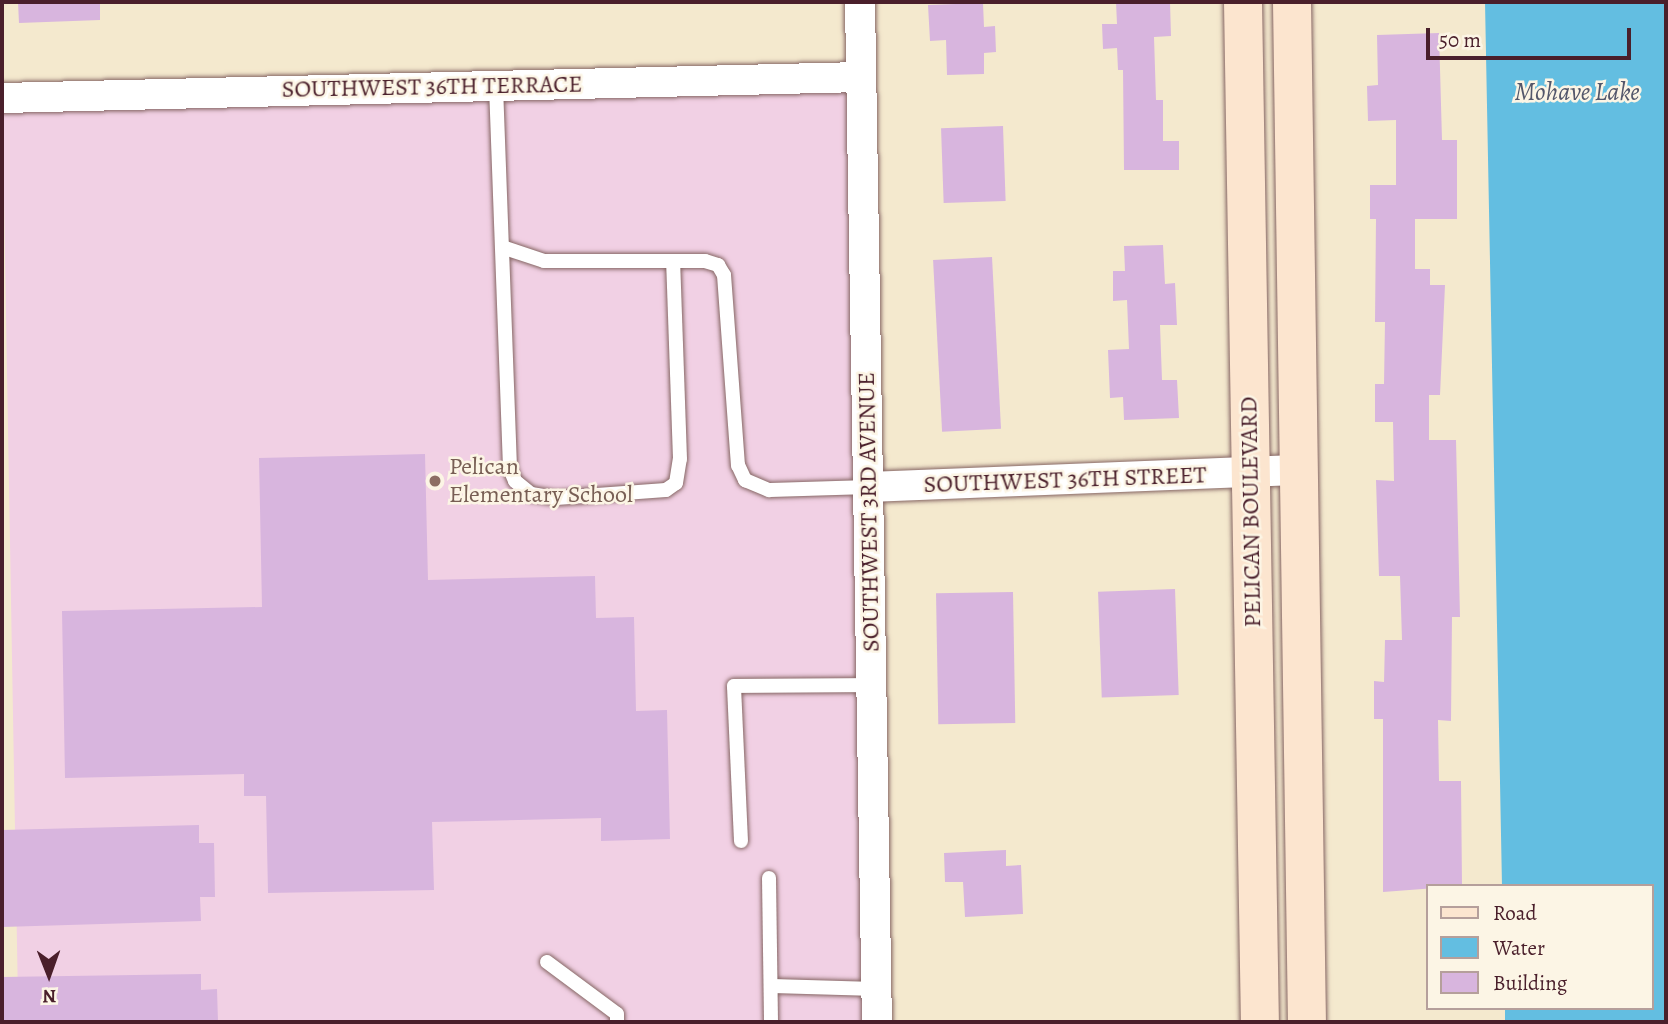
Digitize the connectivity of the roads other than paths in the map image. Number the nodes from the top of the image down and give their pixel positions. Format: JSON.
{"nodes":[{"id":1,"x":860,"y":2,"type":"edge"},
{"id":2,"x":1242,"y":2,"type":"edge"},
{"id":3,"x":1292,"y":2,"type":"edge"},
{"id":4,"x":861,"y":77,"type":"junction"},
{"id":5,"x":496,"y":86,"type":"junction"},
{"id":6,"x":2,"y":98,"type":"edge"},
{"id":7,"x":502,"y":247,"type":"junction"},
{"id":8,"x":673,"y":262,"type":"junction"},
{"id":9,"x":1300,"y":470,"type":"junction"},
{"id":10,"x":1250,"y":473,"type":"junction"},
{"id":11,"x":871,"y":487,"type":"junction"},
{"id":12,"x":873,"y":685,"type":"junction"},
{"id":13,"x":741,"y":841,"type":"dead end"},
{"id":14,"x":769,"y":878,"type":"dead end"},
{"id":15,"x":547,"y":962,"type":"dead end"},
{"id":16,"x":771,"y":986,"type":"junction"},
{"id":17,"x":877,"y":989,"type":"junction"},
{"id":18,"x":617,"y":1022,"type":"edge"},
{"id":19,"x":771,"y":1022,"type":"edge"},
{"id":20,"x":877,"y":1022,"type":"edge"},
{"id":21,"x":1260,"y":1022,"type":"edge"},
{"id":22,"x":1307,"y":1022,"type":"edge"}],
"edges":[{"from":1,"to":4,"type":"street","name":"SOUTHWEST 3RD AVENUE"},
{"from":2,"to":10,"type":"street","name":"PELICAN BOULEVARD"},
{"from":3,"to":9,"type":"street","name":"PELICAN BOULEVARD"},
{"from":4,"to":5,"type":"street","name":"SOUTHWEST 36TH TERRACE"},
{"from":4,"to":11,"type":"street","name":"SOUTHWEST 3RD AVENUE"},
{"from":5,"to":6,"type":"street","name":"SOUTHWEST 36TH TERRACE"},
{"from":5,"to":7,"type":"lane"},
{"from":7,"to":8,"type":"lane"},
{"from":7,"to":8,"type":"lane"},
{"from":8,"to":11,"type":"lane"},
{"from":9,"to":10,"type":"street","name":"SOUTHWEST 36TH STREET"},
{"from":9,"to":22,"type":"street","name":"PELICAN BOULEVARD"},
{"from":10,"to":11,"type":"street","name":"SOUTHWEST 36TH STREET"},
{"from":10,"to":21,"type":"street","name":"PELICAN BOULEVARD"},
{"from":11,"to":12,"type":"street","name":"SOUTHWEST 3RD AVENUE"},
{"from":12,"to":13,"type":"lane"},
{"from":12,"to":17,"type":"street","name":"SOUTHWEST 3RD AVENUE"},
{"from":14,"to":16,"type":"lane"},
{"from":15,"to":18,"type":"lane"},
{"from":16,"to":17,"type":"lane"},
{"from":16,"to":19,"type":"lane"},
{"from":17,"to":20,"type":"street","name":"SOUTHWEST 3RD AVENUE"}]}
